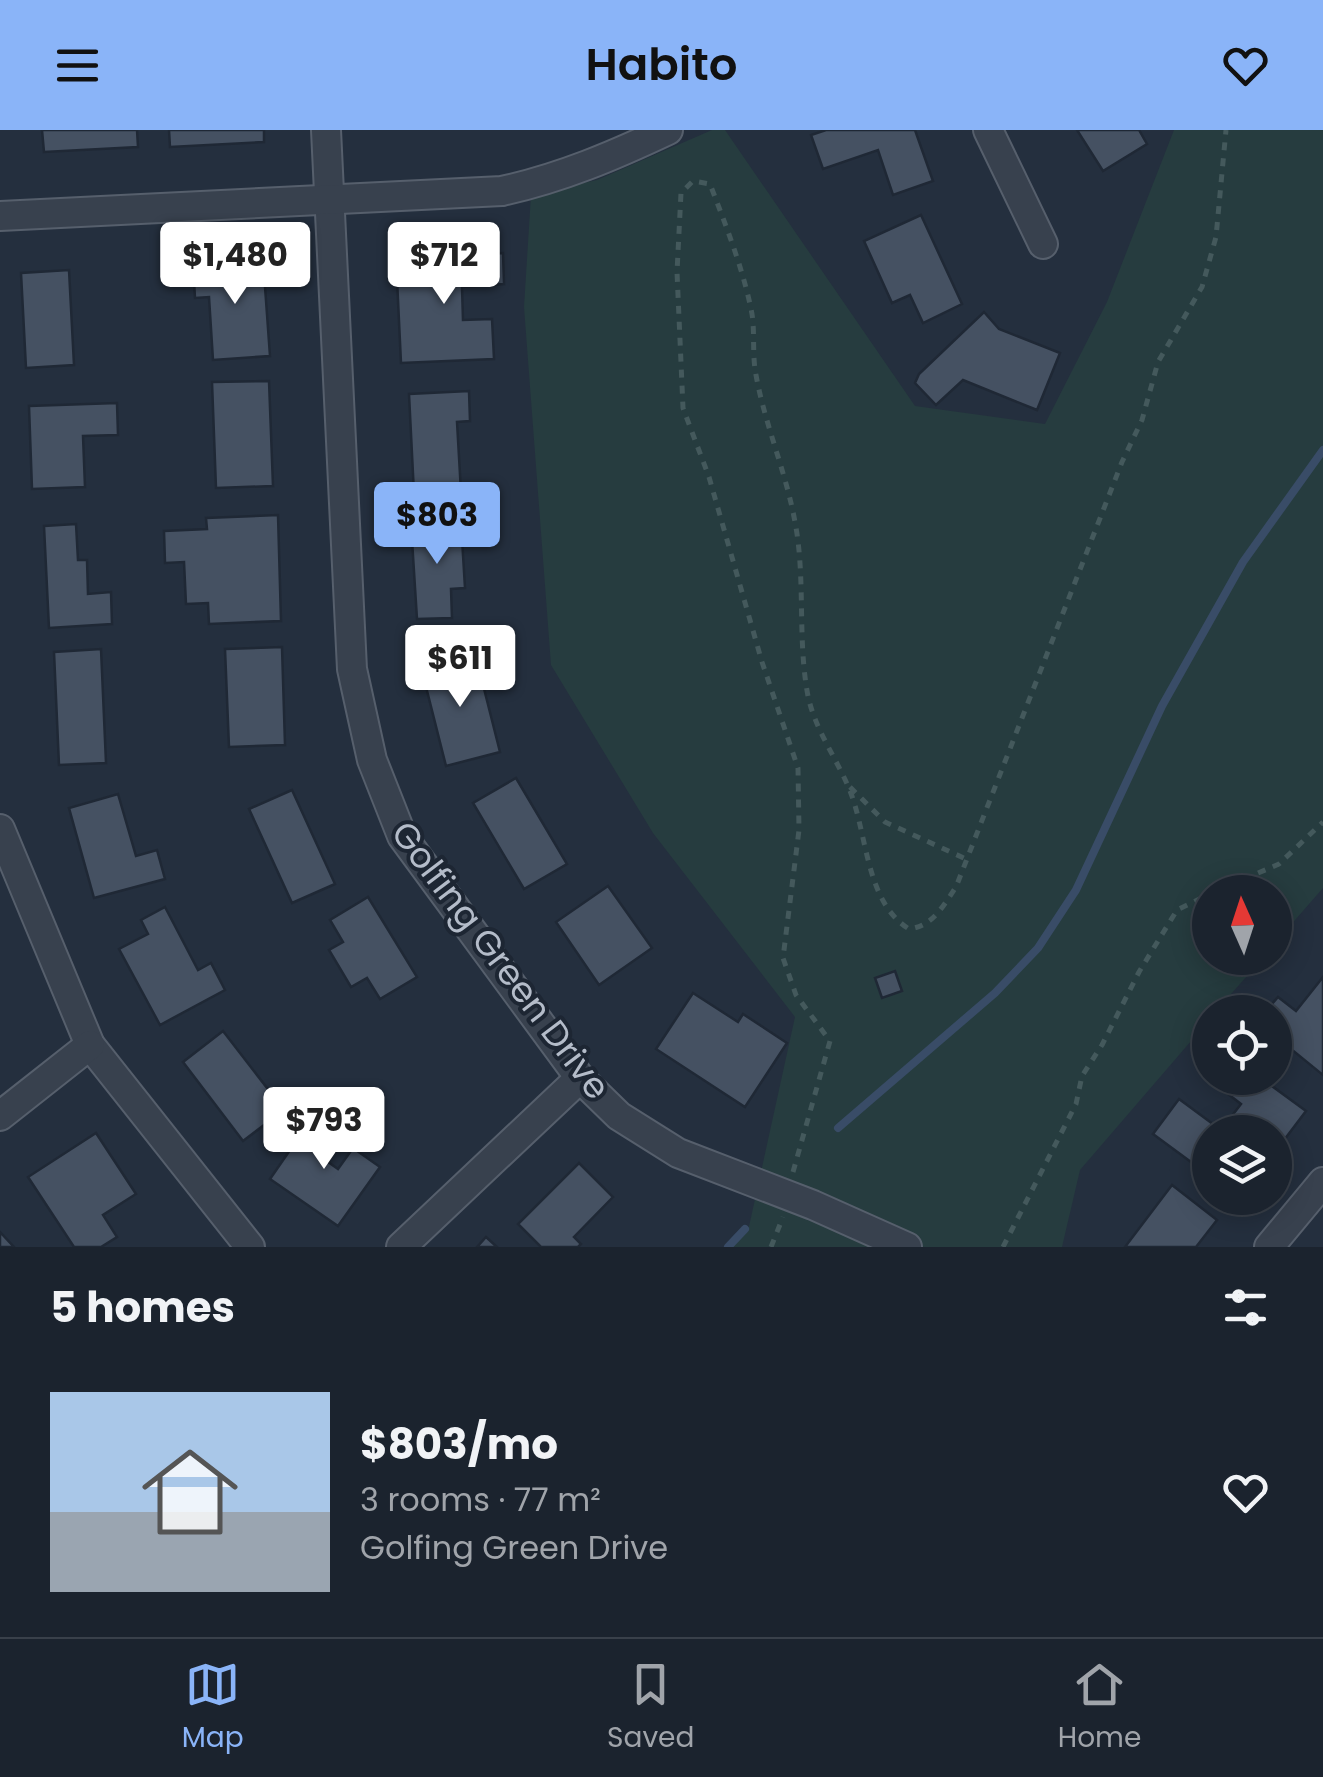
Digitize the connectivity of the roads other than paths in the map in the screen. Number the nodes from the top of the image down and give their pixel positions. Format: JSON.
{"nodes":[{"id":1,"x":326,"y":130,"type":"edge"},
{"id":2,"x":668,"y":130,"type":"edge"},
{"id":3,"x":988,"y":130,"type":"edge"},
{"id":4,"x":330,"y":200,"type":"junction"},
{"id":5,"x":0,"y":216,"type":"edge"},
{"id":6,"x":1043,"y":244,"type":"dead end"},
{"id":7,"x":0,"y":829,"type":"edge"},
{"id":8,"x":90,"y":1045,"type":"junction"},
{"id":9,"x":580,"y":1078,"type":"junction"},
{"id":10,"x":0,"y":1116,"type":"edge"},
{"id":11,"x":1323,"y":1182,"type":"edge"},
{"id":12,"x":250,"y":1247,"type":"edge"},
{"id":13,"x":402,"y":1247,"type":"edge"},
{"id":14,"x":907,"y":1247,"type":"edge"},
{"id":15,"x":1269,"y":1247,"type":"edge"}],
"edges":[{"from":1,"to":4,"type":"street","name":"Golfing Green Drive"},
{"from":2,"to":4,"type":"street"},
{"from":3,"to":6,"type":"street"},
{"from":4,"to":5,"type":"street"},
{"from":4,"to":9,"type":"street","name":"Golfing Green Drive"},
{"from":7,"to":8,"type":"street"},
{"from":8,"to":10,"type":"street"},
{"from":8,"to":12,"type":"street"},
{"from":9,"to":13,"type":"street"},
{"from":9,"to":14,"type":"street","name":"Golfing Green Drive"},
{"from":11,"to":15,"type":"street"}]}
